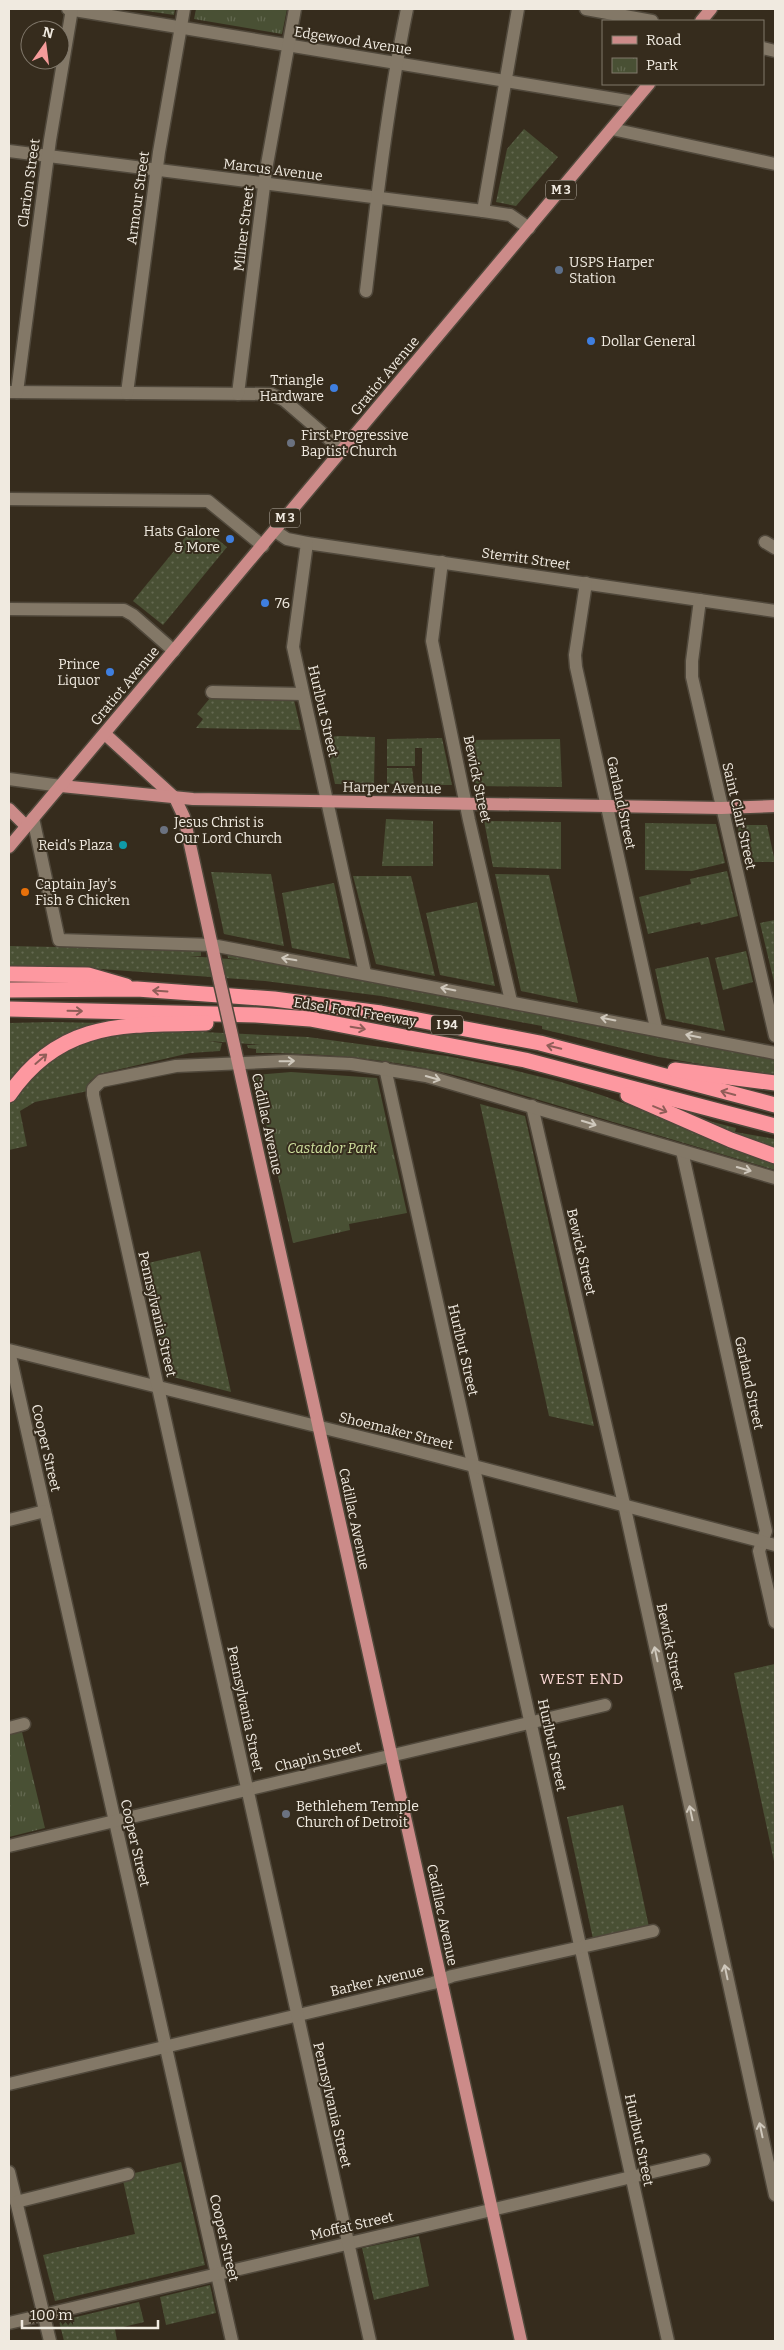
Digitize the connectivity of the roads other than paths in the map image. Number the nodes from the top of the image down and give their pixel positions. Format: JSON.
{"nodes":[{"id":1,"x":68,"y":9,"type":"edge"},
{"id":2,"x":72,"y":9,"type":"edge"},
{"id":3,"x":184,"y":9,"type":"edge"},
{"id":4,"x":295,"y":9,"type":"edge"},
{"id":5,"x":408,"y":9,"type":"edge"},
{"id":6,"x":518,"y":9,"type":"edge"},
{"id":7,"x":586,"y":9,"type":"edge"},
{"id":8,"x":711,"y":9,"type":"edge"},
{"id":9,"x":646,"y":20,"type":"edge"},
{"id":10,"x":702,"y":20,"type":"edge"},
{"id":11,"x":181,"y":28,"type":"junction"},
{"id":12,"x":288,"y":45,"type":"junction"},
{"id":13,"x":396,"y":63,"type":"junction"},
{"id":14,"x":506,"y":81,"type":"junction"},
{"id":15,"x":648,"y":85,"type":"edge"},
{"id":16,"x":633,"y":102,"type":"junction"},
{"id":17,"x":612,"y":129,"type":"junction"},
{"id":18,"x":9,"y":151,"type":"edge"},
{"id":19,"x":48,"y":156,"type":"junction"},
{"id":20,"x":775,"y":164,"type":"edge"},
{"id":21,"x":156,"y":170,"type":"junction"},
{"id":22,"x":265,"y":184,"type":"junction"},
{"id":23,"x":376,"y":197,"type":"junction"},
{"id":24,"x":483,"y":211,"type":"junction"},
{"id":25,"x":529,"y":228,"type":"junction"},
{"id":26,"x":366,"y":291,"type":"dead end"},
{"id":27,"x":13,"y":392,"type":"edge"},
{"id":28,"x":127,"y":393,"type":"junction"},
{"id":29,"x":238,"y":394,"type":"junction"},
{"id":30,"x":342,"y":450,"type":"junction"},
{"id":31,"x":9,"y":499,"type":"edge"},
{"id":32,"x":275,"y":531,"type":"junction"},
{"id":33,"x":307,"y":543,"type":"junction"},
{"id":34,"x":263,"y":546,"type":"junction"},
{"id":35,"x":442,"y":562,"type":"junction"},
{"id":36,"x":586,"y":583,"type":"junction"},
{"id":37,"x":700,"y":600,"type":"junction"},
{"id":38,"x":9,"y":609,"type":"edge"},
{"id":39,"x":775,"y":611,"type":"edge"},
{"id":40,"x":174,"y":651,"type":"junction"},
{"id":41,"x":212,"y":692,"type":"dead end"},
{"id":42,"x":303,"y":694,"type":"junction"},
{"id":43,"x":104,"y":734,"type":"junction"},
{"id":44,"x":9,"y":779,"type":"edge"},
{"id":45,"x":60,"y":786,"type":"junction"},
{"id":46,"x":175,"y":798,"type":"junction"},
{"id":47,"x":327,"y":802,"type":"junction"},
{"id":48,"x":467,"y":804,"type":"junction"},
{"id":49,"x":606,"y":806,"type":"junction"},
{"id":50,"x":775,"y":806,"type":"edge"},
{"id":51,"x":721,"y":808,"type":"junction"},
{"id":52,"x":9,"y":809,"type":"edge"},
{"id":53,"x":30,"y":822,"type":"junction"},
{"id":54,"x":9,"y":846,"type":"edge"},
{"id":55,"x":212,"y":945,"type":"junction"},
{"id":56,"x":364,"y":973,"type":"junction"},
{"id":57,"x":9,"y":974,"type":"edge"},
{"id":58,"x":9,"y":990,"type":"edge"},
{"id":59,"x":137,"y":990,"type":"junction"},
{"id":60,"x":511,"y":1001,"type":"junction"},
{"id":61,"x":9,"y":1009,"type":"edge"},
{"id":62,"x":256,"y":1015,"type":"junction"},
{"id":63,"x":656,"y":1028,"type":"junction"},
{"id":64,"x":775,"y":1036,"type":"edge"},
{"id":65,"x":775,"y":1053,"type":"edge"},
{"id":66,"x":619,"y":1062,"type":"junction"},
{"id":67,"x":238,"y":1063,"type":"junction"},
{"id":68,"x":385,"y":1068,"type":"junction"},
{"id":69,"x":583,"y":1076,"type":"junction"},
{"id":70,"x":775,"y":1083,"type":"edge"},
{"id":71,"x":9,"y":1095,"type":"edge"},
{"id":72,"x":775,"y":1105,"type":"edge"},
{"id":73,"x":532,"y":1106,"type":"junction"},
{"id":74,"x":775,"y":1126,"type":"edge"},
{"id":75,"x":682,"y":1151,"type":"junction"},
{"id":76,"x":775,"y":1156,"type":"edge"},
{"id":77,"x":775,"y":1178,"type":"edge"},
{"id":78,"x":9,"y":1351,"type":"edge"},
{"id":79,"x":158,"y":1387,"type":"junction"},
{"id":80,"x":318,"y":1427,"type":"junction"},
{"id":81,"x":474,"y":1466,"type":"junction"},
{"id":82,"x":624,"y":1504,"type":"junction"},
{"id":83,"x":45,"y":1512,"type":"junction"},
{"id":84,"x":9,"y":1520,"type":"edge"},
{"id":85,"x":762,"y":1541,"type":"junction"},
{"id":86,"x":775,"y":1545,"type":"edge"},
{"id":87,"x":775,"y":1622,"type":"edge"},
{"id":88,"x":604,"y":1705,"type":"dead end"},
{"id":89,"x":532,"y":1722,"type":"junction"},
{"id":90,"x":24,"y":1724,"type":"dead end"},
{"id":91,"x":9,"y":1728,"type":"edge"},
{"id":92,"x":391,"y":1755,"type":"junction"},
{"id":93,"x":247,"y":1790,"type":"junction"},
{"id":94,"x":115,"y":1821,"type":"junction"},
{"id":95,"x":9,"y":1846,"type":"edge"},
{"id":96,"x":652,"y":1931,"type":"dead end"},
{"id":97,"x":582,"y":1947,"type":"junction"},
{"id":98,"x":441,"y":1980,"type":"junction"},
{"id":99,"x":297,"y":2016,"type":"junction"},
{"id":100,"x":166,"y":2047,"type":"junction"},
{"id":101,"x":9,"y":2084,"type":"edge"},
{"id":102,"x":704,"y":2160,"type":"dead end"},
{"id":103,"x":9,"y":2172,"type":"edge"},
{"id":104,"x":128,"y":2174,"type":"dead end"},
{"id":105,"x":632,"y":2177,"type":"junction"},
{"id":106,"x":775,"y":2195,"type":"edge"},
{"id":107,"x":16,"y":2202,"type":"junction"},
{"id":108,"x":492,"y":2208,"type":"junction"},
{"id":109,"x":348,"y":2242,"type":"junction"},
{"id":110,"x":216,"y":2273,"type":"junction"},
{"id":111,"x":43,"y":2314,"type":"junction"},
{"id":112,"x":9,"y":2323,"type":"edge"},
{"id":113,"x":50,"y":2341,"type":"edge"},
{"id":114,"x":232,"y":2341,"type":"edge"},
{"id":115,"x":370,"y":2341,"type":"edge"},
{"id":116,"x":521,"y":2341,"type":"edge"},
{"id":117,"x":668,"y":2341,"type":"edge"}],
"edges":[{"from":1,"to":2,"type":"street","name":"Edgewood Avenue"},
{"from":2,"to":11,"type":"street","name":"Edgewood Avenue"},
{"from":2,"to":19,"type":"street","name":"Clarion Street"},
{"from":3,"to":11,"type":"street","name":"Armour Street"},
{"from":4,"to":12,"type":"street","name":"Milner Street"},
{"from":5,"to":13,"type":"street"},
{"from":6,"to":14,"type":"street"},
{"from":7,"to":9,"type":"street"},
{"from":8,"to":10,"type":"main road"},
{"from":11,"to":12,"type":"street","name":"Edgewood Avenue"},
{"from":11,"to":21,"type":"street","name":"Armour Street"},
{"from":12,"to":13,"type":"street","name":"Edgewood Avenue"},
{"from":12,"to":22,"type":"street","name":"Milner Street"},
{"from":13,"to":14,"type":"street","name":"Edgewood Avenue"},
{"from":13,"to":23,"type":"street"},
{"from":14,"to":16,"type":"street","name":"Edgewood Avenue"},
{"from":14,"to":24,"type":"street"},
{"from":15,"to":16,"type":"main road","name":"Gratiot Avenue","number":"M 3"},
{"from":16,"to":17,"type":"main road","name":"Gratiot Avenue","number":"M 3"},
{"from":17,"to":20,"type":"street"},
{"from":17,"to":25,"type":"main road","name":"Gratiot Avenue","number":"M 3"},
{"from":18,"to":19,"type":"street","name":"Marcus Avenue"},
{"from":19,"to":21,"type":"street","name":"Marcus Avenue"},
{"from":19,"to":27,"type":"street","name":"Clarion Street"},
{"from":21,"to":22,"type":"street","name":"Marcus Avenue"},
{"from":21,"to":28,"type":"street","name":"Armour Street"},
{"from":22,"to":23,"type":"street","name":"Marcus Avenue"},
{"from":22,"to":29,"type":"street","name":"Milner Street"},
{"from":23,"to":24,"type":"street","name":"Marcus Avenue"},
{"from":23,"to":26,"type":"street"},
{"from":24,"to":25,"type":"street","name":"Marcus Avenue"},
{"from":25,"to":30,"type":"main road","name":"Gratiot Avenue","number":"M 3"},
{"from":27,"to":28,"type":"street"},
{"from":28,"to":29,"type":"street"},
{"from":29,"to":30,"type":"street"},
{"from":30,"to":32,"type":"main road","name":"Gratiot Avenue","number":"M 3"},
{"from":31,"to":34,"type":"street"},
{"from":32,"to":33,"type":"street","name":"Sterritt Street"},
{"from":32,"to":34,"type":"main road","name":"Gratiot Avenue","number":"M 3"},
{"from":33,"to":35,"type":"street","name":"Sterritt Street"},
{"from":33,"to":42,"type":"street","name":"Hurlbut Street"},
{"from":34,"to":40,"type":"main road","name":"Gratiot Avenue","number":"M 3"},
{"from":35,"to":36,"type":"street","name":"Sterritt Street"},
{"from":35,"to":48,"type":"street","name":"Bewick Street"},
{"from":36,"to":37,"type":"street","name":"Sterritt Street"},
{"from":36,"to":49,"type":"street","name":"Garland Street"},
{"from":37,"to":39,"type":"street","name":"Sterritt Street"},
{"from":37,"to":51,"type":"street","name":"Saint Clair Street"},
{"from":38,"to":40,"type":"street"},
{"from":40,"to":43,"type":"main road","name":"Gratiot Avenue","number":"M 3"},
{"from":41,"to":42,"type":"street"},
{"from":42,"to":47,"type":"street","name":"Hurlbut Street"},
{"from":43,"to":45,"type":"main road","name":"Gratiot Avenue","number":"M 3"},
{"from":43,"to":46,"type":"main road","name":"Cadillac Avenue"},
{"from":44,"to":45,"type":"street","name":"Harper Avenue"},
{"from":45,"to":46,"type":"main road","name":"Harper Avenue"},
{"from":45,"to":53,"type":"main road","name":"Gratiot Avenue","number":"M 3"},
{"from":46,"to":47,"type":"main road","name":"Harper Avenue"},
{"from":46,"to":55,"type":"main road","name":"Cadillac Avenue"},
{"from":47,"to":48,"type":"main road","name":"Harper Avenue"},
{"from":47,"to":56,"type":"street","name":"Hurlbut Street"},
{"from":48,"to":49,"type":"main road","name":"Harper Avenue"},
{"from":48,"to":60,"type":"street","name":"Bewick Street"},
{"from":49,"to":51,"type":"main road","name":"Harper Avenue"},
{"from":49,"to":63,"type":"street","name":"Garland Street"},
{"from":50,"to":51,"type":"main road","name":"Harper Avenue"},
{"from":51,"to":64,"type":"street","name":"Saint Clair Street"},
{"from":52,"to":53,"type":"main road"},
{"from":53,"to":54,"type":"main road","name":"Gratiot Avenue","number":"M 3"},
{"from":53,"to":55,"type":"street"},
{"from":56,"to":55,"type":"street","one_way":true},
{"from":55,"to":67,"type":"main road","name":"Cadillac Avenue","bridge":true},
{"from":60,"to":56,"type":"street","one_way":true},
{"from":57,"to":59,"type":"highway"},
{"from":58,"to":59,"type":"highway","name":"Edsel Ford Freeway","number":"I 94"},
{"from":66,"to":59,"type":"highway","name":"Edsel Ford Freeway","number":"I 94","one_way":true},
{"from":63,"to":60,"type":"street","one_way":true},
{"from":61,"to":62,"type":"highway","name":"Edsel Ford Freeway","number":"I 94","one_way":true},
{"from":62,"to":69,"type":"highway","name":"Edsel Ford Freeway","number":"I 94","one_way":true},
{"from":71,"to":62,"type":"highway","one_way":true},
{"from":65,"to":63,"type":"street","one_way":true},
{"from":66,"to":70,"type":"highway"},
{"from":72,"to":66,"type":"highway","name":"Edsel Ford Freeway","number":"I 94","one_way":true},
{"from":67,"to":68,"type":"street","one_way":true},
{"from":67,"to":79,"type":"street","name":"Pennsylvania Street"},
{"from":67,"to":80,"type":"main road","name":"Cadillac Avenue"},
{"from":68,"to":73,"type":"street","one_way":true},
{"from":68,"to":81,"type":"street","name":"Hurlbut Street"},
{"from":69,"to":74,"type":"highway","name":"Edsel Ford Freeway","number":"I 94"},
{"from":69,"to":76,"type":"highway","one_way":true},
{"from":73,"to":75,"type":"street","one_way":true},
{"from":73,"to":82,"type":"street","name":"Bewick Street"},
{"from":75,"to":77,"type":"street","one_way":true},
{"from":75,"to":85,"type":"street","name":"Garland Street"},
{"from":78,"to":79,"type":"street","name":"Shoemaker Street"},
{"from":78,"to":83,"type":"street","name":"Cooper Street"},
{"from":79,"to":80,"type":"street","name":"Shoemaker Street"},
{"from":79,"to":93,"type":"street","name":"Pennsylvania Street"},
{"from":80,"to":81,"type":"street","name":"Shoemaker Street"},
{"from":80,"to":92,"type":"main road","name":"Cadillac Avenue"},
{"from":81,"to":82,"type":"street","name":"Shoemaker Street"},
{"from":81,"to":89,"type":"street","name":"Hurlbut Street"},
{"from":82,"to":85,"type":"street","name":"Shoemaker Street"},
{"from":106,"to":82,"type":"street","name":"Bewick Street","one_way":true},
{"from":83,"to":84,"type":"street"},
{"from":83,"to":94,"type":"street","name":"Cooper Street"},
{"from":85,"to":86,"type":"street","name":"Shoemaker Street"},
{"from":85,"to":87,"type":"street","name":"Garland Street"},
{"from":88,"to":89,"type":"street","name":"Chapin Street"},
{"from":89,"to":92,"type":"street","name":"Chapin Street"},
{"from":89,"to":97,"type":"street","name":"Hurlbut Street"},
{"from":90,"to":91,"type":"street"},
{"from":92,"to":93,"type":"street","name":"Chapin Street"},
{"from":92,"to":98,"type":"main road","name":"Cadillac Avenue"},
{"from":93,"to":94,"type":"street","name":"Chapin Street"},
{"from":93,"to":99,"type":"street","name":"Pennsylvania Street"},
{"from":94,"to":95,"type":"street","name":"Chapin Street"},
{"from":94,"to":100,"type":"street","name":"Cooper Street"},
{"from":96,"to":97,"type":"street","name":"Barker Avenue"},
{"from":97,"to":98,"type":"street","name":"Barker Avenue"},
{"from":97,"to":105,"type":"street","name":"Hurlbut Street"},
{"from":98,"to":99,"type":"street","name":"Barker Avenue"},
{"from":98,"to":108,"type":"main road","name":"Cadillac Avenue"},
{"from":99,"to":100,"type":"street","name":"Barker Avenue"},
{"from":99,"to":109,"type":"street","name":"Pennsylvania Street"},
{"from":100,"to":101,"type":"street","name":"Barker Avenue"},
{"from":100,"to":110,"type":"street","name":"Cooper Street"},
{"from":102,"to":105,"type":"street","name":"Moffat Street"},
{"from":103,"to":107,"type":"street"},
{"from":104,"to":107,"type":"street"},
{"from":105,"to":108,"type":"street","name":"Moffat Street"},
{"from":105,"to":117,"type":"street","name":"Hurlbut Street"},
{"from":107,"to":111,"type":"street"},
{"from":108,"to":109,"type":"street","name":"Moffat Street"},
{"from":108,"to":116,"type":"main road","name":"Cadillac Avenue"},
{"from":109,"to":110,"type":"street","name":"Moffat Street"},
{"from":109,"to":115,"type":"street","name":"Pennsylvania Street"},
{"from":110,"to":111,"type":"street","name":"Moffat Street"},
{"from":110,"to":114,"type":"street","name":"Cooper Street"},
{"from":111,"to":112,"type":"street","name":"Moffat Street"},
{"from":111,"to":113,"type":"street"}]}
